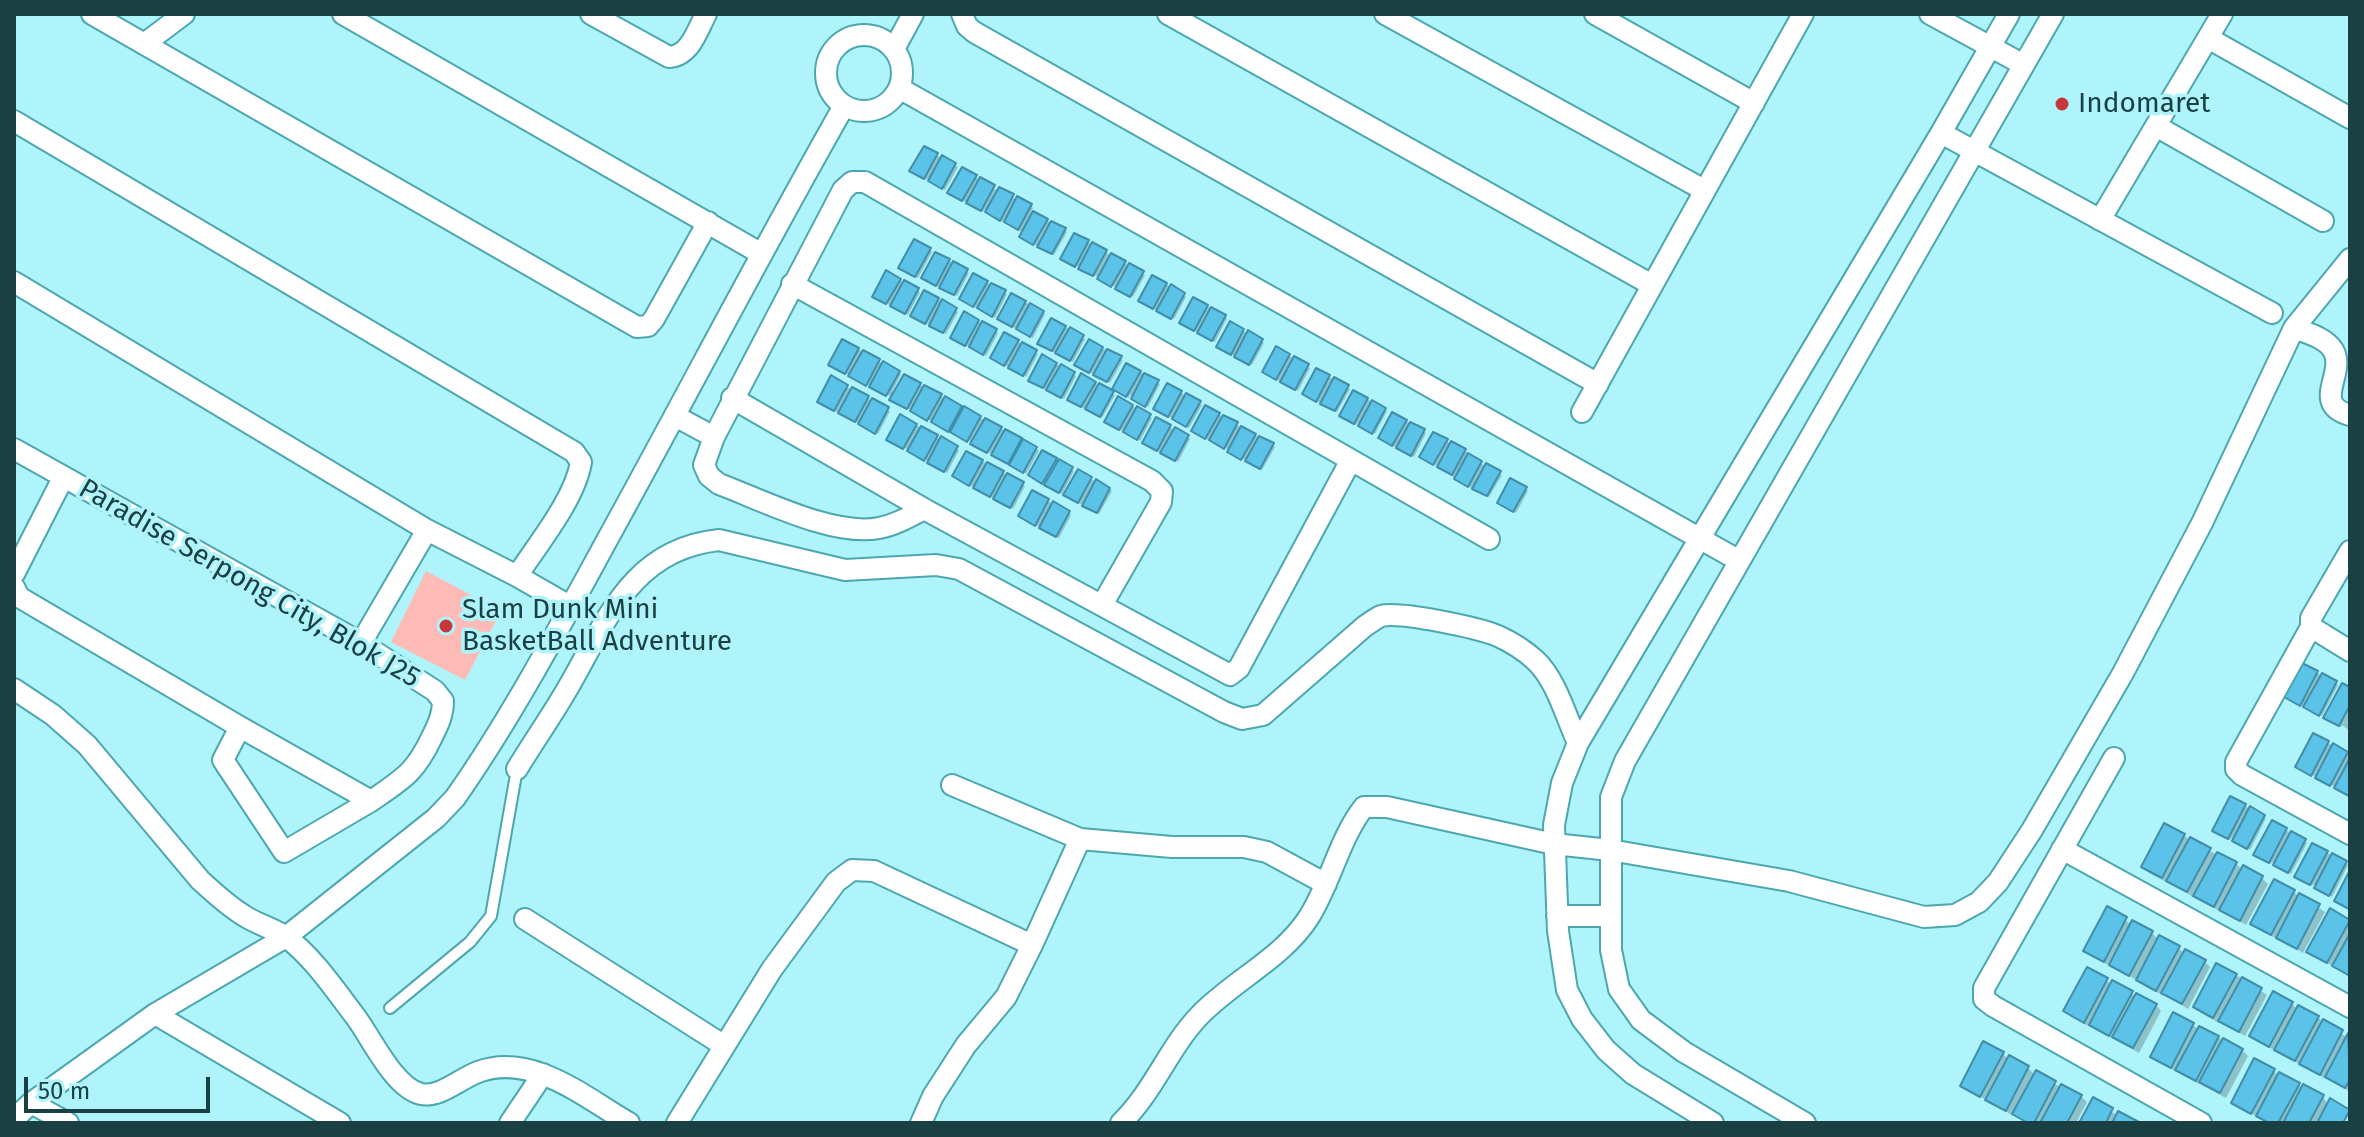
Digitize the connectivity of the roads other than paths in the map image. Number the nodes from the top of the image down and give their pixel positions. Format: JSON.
{"nodes":[{"id":1,"x":92,"y":14,"type":"edge"},
{"id":2,"x":184,"y":14,"type":"edge"},
{"id":3,"x":343,"y":14,"type":"edge"},
{"id":4,"x":591,"y":14,"type":"edge"},
{"id":5,"x":706,"y":14,"type":"edge"},
{"id":6,"x":913,"y":14,"type":"edge"},
{"id":7,"x":962,"y":14,"type":"edge"},
{"id":8,"x":1168,"y":14,"type":"edge"},
{"id":9,"x":1385,"y":14,"type":"edge"},
{"id":10,"x":1595,"y":14,"type":"edge"},
{"id":11,"x":1803,"y":14,"type":"edge"},
{"id":12,"x":1930,"y":14,"type":"edge"},
{"id":13,"x":2009,"y":14,"type":"edge"},
{"id":14,"x":2053,"y":14,"type":"edge"},
{"id":15,"x":2222,"y":14,"type":"edge"},
{"id":16,"x":2208,"y":38,"type":"junction"},
{"id":17,"x":144,"y":44,"type":"junction"},
{"id":18,"x":1990,"y":46,"type":"junction"},
{"id":19,"x":894,"y":49,"type":"junction"},
{"id":20,"x":2024,"y":65,"type":"junction"},
{"id":21,"x":899,"y":88,"type":"junction"},
{"id":22,"x":1754,"y":103,"type":"junction"},
{"id":23,"x":844,"y":106,"type":"junction"},
{"id":24,"x":2350,"y":118,"type":"edge"},
{"id":25,"x":14,"y":121,"type":"edge"},
{"id":26,"x":2156,"y":126,"type":"junction"},
{"id":27,"x":1941,"y":133,"type":"junction"},
{"id":28,"x":1974,"y":152,"type":"junction"},
{"id":29,"x":1704,"y":190,"type":"junction"},
{"id":30,"x":2100,"y":220,"type":"junction"},
{"id":31,"x":2323,"y":221,"type":"dead end"},
{"id":32,"x":708,"y":222,"type":"junction"},
{"id":33,"x":760,"y":253,"type":"junction"},
{"id":34,"x":2350,"y":259,"type":"edge"},
{"id":35,"x":14,"y":282,"type":"edge"},
{"id":36,"x":792,"y":284,"type":"junction"},
{"id":37,"x":1652,"y":285,"type":"junction"},
{"id":38,"x":2272,"y":313,"type":"dead end"},
{"id":39,"x":2294,"y":328,"type":"junction"},
{"id":40,"x":1598,"y":384,"type":"junction"},
{"id":41,"x":732,"y":398,"type":"junction"},
{"id":42,"x":1582,"y":412,"type":"dead end"},
{"id":43,"x":2350,"y":415,"type":"edge"},
{"id":44,"x":675,"y":416,"type":"junction"},
{"id":45,"x":714,"y":437,"type":"junction"},
{"id":46,"x":14,"y":449,"type":"edge"},
{"id":47,"x":1351,"y":460,"type":"junction"},
{"id":48,"x":63,"y":478,"type":"junction"},
{"id":49,"x":924,"y":509,"type":"junction"},
{"id":50,"x":427,"y":530,"type":"junction"},
{"id":51,"x":1489,"y":539,"type":"dead end"},
{"id":52,"x":1697,"y":539,"type":"junction"},
{"id":53,"x":2350,"y":551,"type":"edge"},
{"id":54,"x":1738,"y":560,"type":"junction"},
{"id":55,"x":14,"y":574,"type":"edge"},
{"id":56,"x":517,"y":576,"type":"junction"},
{"id":57,"x":14,"y":587,"type":"edge"},
{"id":58,"x":1102,"y":605,"type":"junction"},
{"id":59,"x":571,"y":607,"type":"junction"},
{"id":60,"x":2311,"y":627,"type":"junction"},
{"id":61,"x":361,"y":643,"type":"junction"},
{"id":62,"x":2350,"y":651,"type":"edge"},
{"id":63,"x":14,"y":689,"type":"edge"},
{"id":64,"x":240,"y":727,"type":"junction"},
{"id":65,"x":1578,"y":743,"type":"junction"},
{"id":66,"x":2114,"y":758,"type":"dead end"},
{"id":67,"x":517,"y":769,"type":"joint"},
{"id":68,"x":952,"y":785,"type":"dead end"},
{"id":69,"x":371,"y":801,"type":"junction"},
{"id":70,"x":2350,"y":834,"type":"edge"},
{"id":71,"x":1080,"y":839,"type":"junction"},
{"id":72,"x":1554,"y":844,"type":"junction"},
{"id":73,"x":2062,"y":849,"type":"junction"},
{"id":74,"x":1610,"y":850,"type":"junction"},
{"id":75,"x":1326,"y":884,"type":"junction"},
{"id":76,"x":1557,"y":916,"type":"junction"},
{"id":77,"x":1611,"y":916,"type":"junction"},
{"id":78,"x":525,"y":919,"type":"dead end"},
{"id":79,"x":286,"y":937,"type":"junction"},
{"id":80,"x":1032,"y":945,"type":"junction"},
{"id":81,"x":2350,"y":1007,"type":"edge"},
{"id":82,"x":390,"y":1008,"type":"dead end"},
{"id":83,"x":155,"y":1014,"type":"junction"},
{"id":84,"x":723,"y":1045,"type":"junction"},
{"id":85,"x":543,"y":1074,"type":"junction"},
{"id":86,"x":31,"y":1103,"type":"junction"},
{"id":87,"x":14,"y":1119,"type":"edge"},
{"id":88,"x":68,"y":1123,"type":"edge"},
{"id":89,"x":340,"y":1123,"type":"edge"},
{"id":90,"x":510,"y":1123,"type":"edge"},
{"id":91,"x":629,"y":1123,"type":"edge"},
{"id":92,"x":677,"y":1123,"type":"edge"},
{"id":93,"x":921,"y":1123,"type":"edge"},
{"id":94,"x":1121,"y":1123,"type":"edge"},
{"id":95,"x":1713,"y":1123,"type":"edge"},
{"id":96,"x":1805,"y":1123,"type":"edge"},
{"id":97,"x":2201,"y":1123,"type":"edge"}],
"edges":[{"from":1,"to":17,"type":"street"},
{"from":2,"to":17,"type":"street"},
{"from":3,"to":32,"type":"street"},
{"from":4,"to":5,"type":"street"},
{"from":6,"to":19,"type":"street"},
{"from":7,"to":40,"type":"street"},
{"from":8,"to":37,"type":"street"},
{"from":9,"to":29,"type":"street"},
{"from":10,"to":22,"type":"street"},
{"from":11,"to":22,"type":"street"},
{"from":12,"to":18,"type":"street"},
{"from":13,"to":18,"type":"street"},
{"from":14,"to":20,"type":"street"},
{"from":15,"to":16,"type":"street"},
{"from":16,"to":24,"type":"street"},
{"from":16,"to":26,"type":"street"},
{"from":17,"to":32,"type":"street"},
{"from":18,"to":20,"type":"street"},
{"from":18,"to":27,"type":"street"},
{"from":19,"to":21,"type":"street"},
{"from":19,"to":23,"type":"street"},
{"from":20,"to":28,"type":"street"},
{"from":21,"to":23,"type":"street"},
{"from":21,"to":52,"type":"street"},
{"from":22,"to":29,"type":"street"},
{"from":23,"to":33,"type":"street"},
{"from":25,"to":56,"type":"street"},
{"from":26,"to":30,"type":"street"},
{"from":26,"to":31,"type":"street"},
{"from":27,"to":28,"type":"street"},
{"from":27,"to":52,"type":"street"},
{"from":28,"to":30,"type":"street"},
{"from":28,"to":54,"type":"street"},
{"from":29,"to":37,"type":"street"},
{"from":30,"to":38,"type":"street"},
{"from":32,"to":33,"type":"street"},
{"from":33,"to":44,"type":"street"},
{"from":34,"to":39,"type":"street"},
{"from":35,"to":50,"type":"street"},
{"from":36,"to":41,"type":"street"},
{"from":36,"to":47,"type":"street"},
{"from":36,"to":58,"type":"street"},
{"from":37,"to":40,"type":"street"},
{"from":39,"to":43,"type":"street"},
{"from":39,"to":74,"type":"street"},
{"from":40,"to":42,"type":"street"},
{"from":41,"to":45,"type":"street"},
{"from":41,"to":49,"type":"street"},
{"from":44,"to":45,"type":"street"},
{"from":44,"to":59,"type":"street"},
{"from":45,"to":49,"type":"street"},
{"from":46,"to":48,"type":"street","name":"Paradise Serpong City, Blok J25"},
{"from":47,"to":51,"type":"street"},
{"from":47,"to":58,"type":"street"},
{"from":48,"to":55,"type":"street"},
{"from":48,"to":61,"type":"street","name":"Paradise Serpong City, Blok J25"},
{"from":49,"to":58,"type":"street"},
{"from":50,"to":56,"type":"street"},
{"from":50,"to":61,"type":"street"},
{"from":52,"to":54,"type":"street"},
{"from":52,"to":65,"type":"street"},
{"from":53,"to":60,"type":"street"},
{"from":54,"to":74,"type":"street"},
{"from":56,"to":59,"type":"street"},
{"from":57,"to":64,"type":"street"},
{"from":59,"to":79,"type":"street"},
{"from":60,"to":62,"type":"street"},
{"from":60,"to":70,"type":"street"},
{"from":61,"to":69,"type":"street","name":"Paradise Serpong City, Blok J25"},
{"from":63,"to":79,"type":"street"},
{"from":64,"to":69,"type":"street"},
{"from":64,"to":69,"type":"street"},
{"from":65,"to":67,"type":"street"},
{"from":65,"to":72,"type":"street"},
{"from":66,"to":73,"type":"street"},
{"from":67,"to":82,"type":"lane"},
{"from":68,"to":71,"type":"street"},
{"from":71,"to":75,"type":"street"},
{"from":71,"to":80,"type":"street"},
{"from":72,"to":74,"type":"street"},
{"from":72,"to":75,"type":"street"},
{"from":72,"to":76,"type":"street"},
{"from":73,"to":81,"type":"street"},
{"from":73,"to":97,"type":"street"},
{"from":74,"to":77,"type":"street"},
{"from":75,"to":94,"type":"street"},
{"from":76,"to":77,"type":"street"},
{"from":76,"to":95,"type":"street"},
{"from":77,"to":96,"type":"street"},
{"from":78,"to":84,"type":"street"},
{"from":79,"to":83,"type":"street"},
{"from":79,"to":85,"type":"street"},
{"from":80,"to":84,"type":"street"},
{"from":80,"to":93,"type":"street"},
{"from":83,"to":86,"type":"street"},
{"from":83,"to":89,"type":"street"},
{"from":84,"to":92,"type":"street"},
{"from":85,"to":90,"type":"street"},
{"from":85,"to":91,"type":"street"},
{"from":86,"to":87,"type":"street"},
{"from":86,"to":88,"type":"street"}]}
